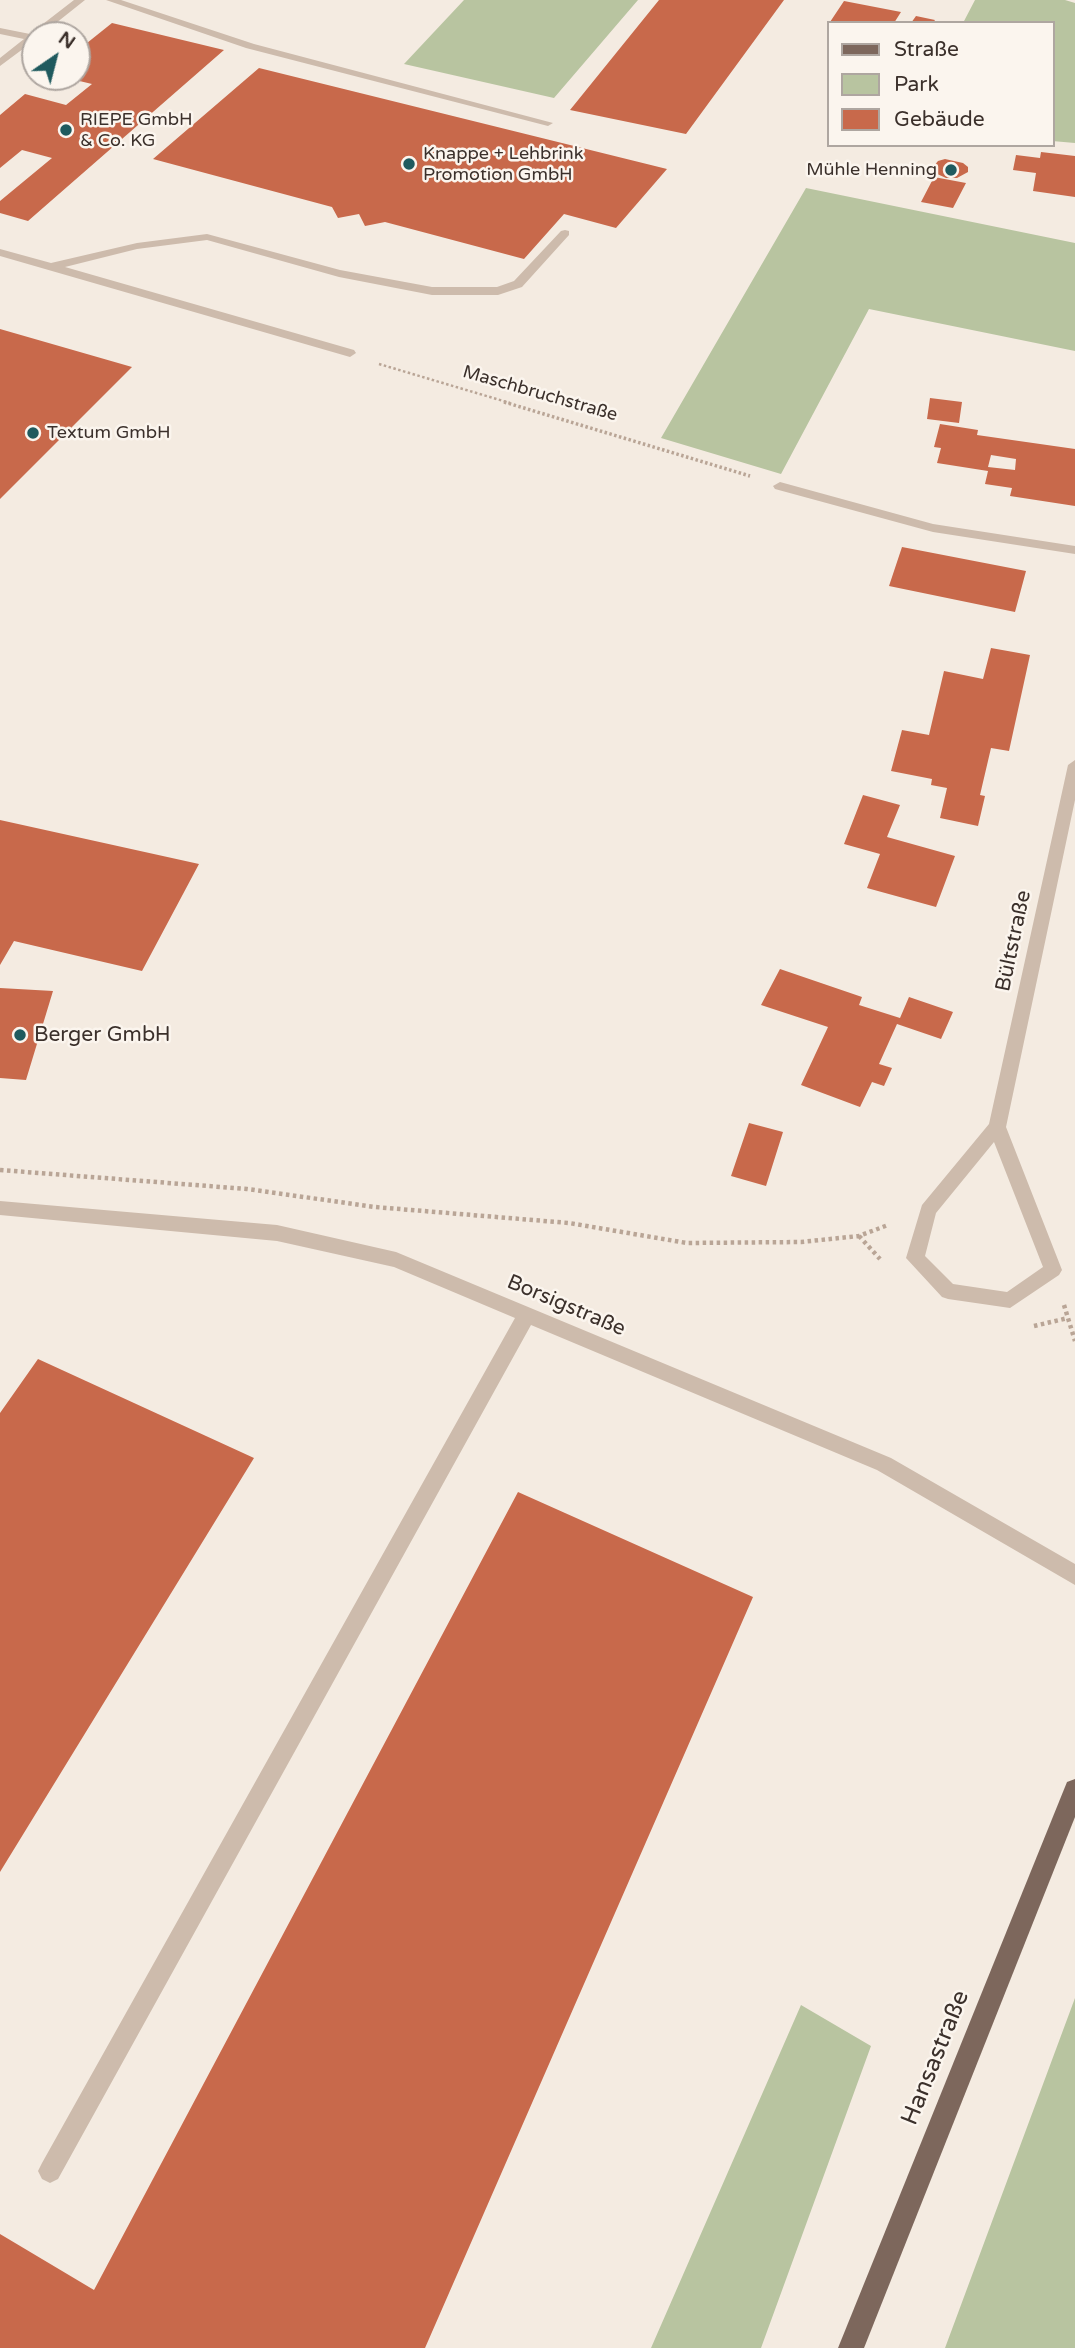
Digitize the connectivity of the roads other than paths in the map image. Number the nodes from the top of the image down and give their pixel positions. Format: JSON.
{"nodes":[{"id":1,"x":80,"y":0,"type":"edge"},
{"id":2,"x":111,"y":0,"type":"edge"},
{"id":3,"x":53,"y":21,"type":"edge"},
{"id":4,"x":0,"y":31,"type":"edge"},
{"id":5,"x":21,"y":34,"type":"edge"},
{"id":6,"x":21,"y":46,"type":"edge"},
{"id":7,"x":0,"y":62,"type":"edge"},
{"id":8,"x":548,"y":122,"type":"dead end"},
{"id":9,"x":565,"y":233,"type":"dead end"},
{"id":10,"x":0,"y":252,"type":"edge"},
{"id":11,"x":50,"y":267,"type":"junction"},
{"id":12,"x":350,"y":354,"type":"road end"},
{"id":13,"x":780,"y":486,"type":"road end"},
{"id":14,"x":1075,"y":550,"type":"edge"},
{"id":15,"x":1075,"y":765,"type":"edge"},
{"id":16,"x":997,"y":1127,"type":"junction"},
{"id":17,"x":0,"y":1208,"type":"edge"},
{"id":18,"x":527,"y":1314,"type":"junction"},
{"id":19,"x":1075,"y":1575,"type":"edge"},
{"id":20,"x":1075,"y":1790,"type":"edge"},
{"id":21,"x":50,"y":2171,"type":"dead end"},
{"id":22,"x":851,"y":2348,"type":"edge"}],
"edges":[{"from":1,"to":3,"type":"street"},
{"from":2,"to":8,"type":"street"},
{"from":4,"to":5,"type":"street"},
{"from":6,"to":7,"type":"street"},
{"from":9,"to":11,"type":"street"},
{"from":10,"to":11,"type":"street"},
{"from":11,"to":12,"type":"street"},
{"from":13,"to":14,"type":"street"},
{"from":15,"to":16,"type":"street","name":"Bültstraße"},
{"from":16,"to":16,"type":"street","name":"Bültstraße"},
{"from":17,"to":18,"type":"street","name":"Borsigstraße"},
{"from":18,"to":19,"type":"street","name":"Borsigstraße"},
{"from":18,"to":21,"type":"street"},
{"from":20,"to":22,"type":"main road","name":"Hansastraße"}]}
